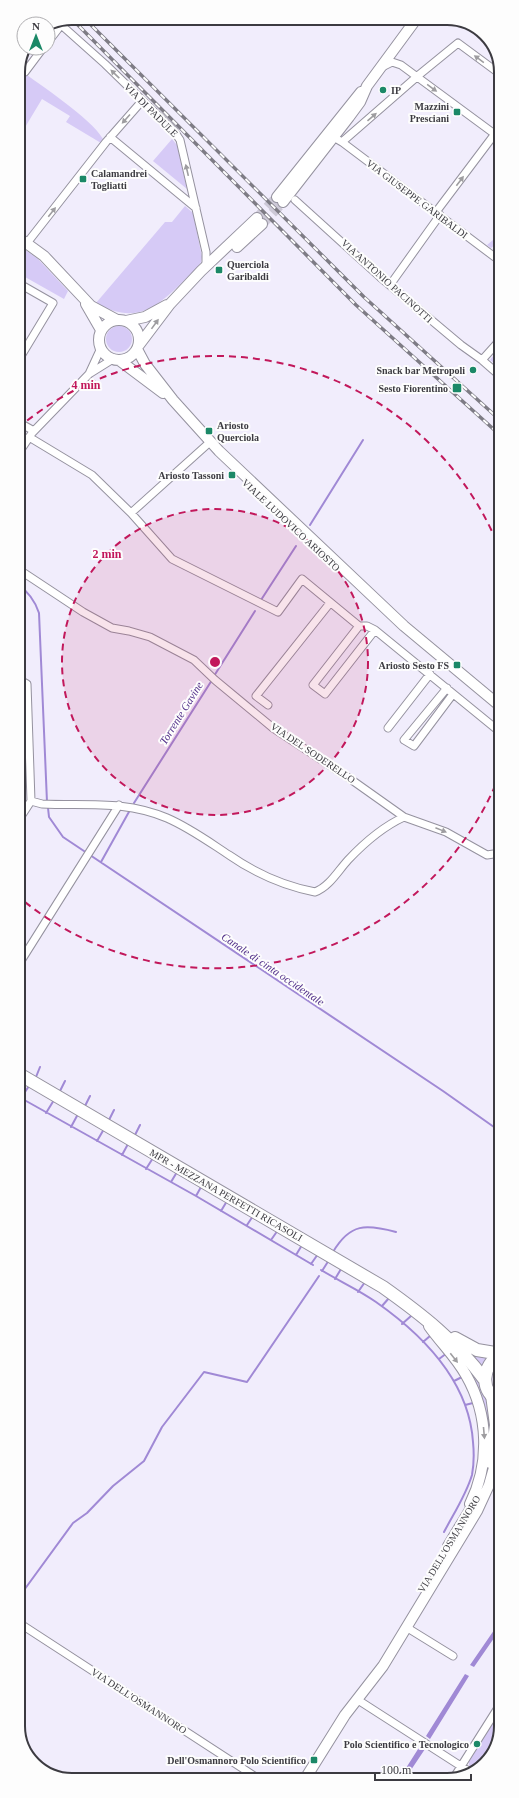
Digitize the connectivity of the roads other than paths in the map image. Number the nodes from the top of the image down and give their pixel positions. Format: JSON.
{"nodes":[{"id":1,"x":411,"y":25,"type":"edge"},
{"id":2,"x":62,"y":26,"type":"edge"},
{"id":3,"x":400,"y":39,"type":"junction"},
{"id":4,"x":38,"y":56,"type":"edge"},
{"id":5,"x":401,"y":65,"type":"junction"},
{"id":6,"x":494,"y":70,"type":"edge"},
{"id":7,"x":25,"y":72,"type":"dead end"},
{"id":8,"x":377,"y":73,"type":"junction"},
{"id":9,"x":417,"y":76,"type":"junction"},
{"id":10,"x":142,"y":101,"type":"junction"},
{"id":11,"x":494,"y":134,"type":"edge"},
{"id":12,"x":110,"y":137,"type":"junction"},
{"id":13,"x":334,"y":139,"type":"junction"},
{"id":14,"x":494,"y":140,"type":"edge"},
{"id":15,"x":280,"y":200,"type":"tunnel mouth"},
{"id":16,"x":295,"y":200,"type":"dead end"},
{"id":17,"x":196,"y":208,"type":"junction"},
{"id":18,"x":438,"y":214,"type":"junction"},
{"id":19,"x":260,"y":221,"type":"tunnel mouth"},
{"id":20,"x":203,"y":242,"type":"junction"},
{"id":21,"x":27,"y":243,"type":"joint"},
{"id":22,"x":494,"y":256,"type":"edge"},
{"id":23,"x":212,"y":264,"type":"junction"},
{"id":24,"x":390,"y":285,"type":"junction"},
{"id":25,"x":25,"y":287,"type":"edge"},
{"id":26,"x":81,"y":296,"type":"junction"},
{"id":27,"x":170,"y":304,"type":"junction"},
{"id":28,"x":122,"y":320,"type":"junction"},
{"id":29,"x":101,"y":330,"type":"junction"},
{"id":30,"x":138,"y":347,"type":"junction"},
{"id":31,"x":494,"y":347,"type":"edge"},
{"id":32,"x":101,"y":348,"type":"junction"},
{"id":33,"x":25,"y":349,"type":"edge"},
{"id":34,"x":116,"y":359,"type":"junction"},
{"id":35,"x":482,"y":360,"type":"junction"},
{"id":36,"x":494,"y":370,"type":"edge"},
{"id":37,"x":89,"y":374,"type":"junction"},
{"id":38,"x":173,"y":400,"type":"junction"},
{"id":39,"x":25,"y":426,"type":"edge"},
{"id":40,"x":34,"y":431,"type":"junction"},
{"id":41,"x":25,"y":438,"type":"edge"},
{"id":42,"x":28,"y":439,"type":"junction"},
{"id":43,"x":210,"y":442,"type":"junction"},
{"id":44,"x":25,"y":444,"type":"edge"},
{"id":45,"x":131,"y":514,"type":"junction"},
{"id":46,"x":25,"y":574,"type":"edge"},
{"id":47,"x":330,"y":603,"type":"junction"},
{"id":48,"x":359,"y":626,"type":"junction"},
{"id":49,"x":375,"y":630,"type":"junction"},
{"id":50,"x":430,"y":674,"type":"junction"},
{"id":51,"x":25,"y":683,"type":"edge"},
{"id":52,"x":446,"y":688,"type":"junction"},
{"id":53,"x":454,"y":694,"type":"junction"},
{"id":54,"x":494,"y":701,"type":"edge"},
{"id":55,"x":268,"y":705,"type":"dead end"},
{"id":56,"x":494,"y":727,"type":"edge"},
{"id":57,"x":388,"y":728,"type":"dead end"},
{"id":58,"x":32,"y":801,"type":"junction"},
{"id":59,"x":119,"y":805,"type":"junction"},
{"id":60,"x":25,"y":811,"type":"edge"},
{"id":61,"x":404,"y":817,"type":"junction"},
{"id":62,"x":494,"y":854,"type":"edge"},
{"id":63,"x":25,"y":954,"type":"edge"},
{"id":64,"x":25,"y":1078,"type":"edge"},
{"id":65,"x":426,"y":1320,"type":"junction"},
{"id":66,"x":494,"y":1353,"type":"edge"},
{"id":67,"x":494,"y":1359,"type":"edge"},
{"id":68,"x":484,"y":1379,"type":"junction"},
{"id":69,"x":494,"y":1397,"type":"edge"},
{"id":70,"x":494,"y":1425,"type":"edge"},
{"id":71,"x":494,"y":1472,"type":"edge"},
{"id":72,"x":461,"y":1522,"type":"junction"},
{"id":73,"x":25,"y":1627,"type":"edge"},
{"id":74,"x":406,"y":1627,"type":"junction"},
{"id":75,"x":453,"y":1656,"type":"dead end"},
{"id":76,"x":371,"y":1681,"type":"junction"},
{"id":77,"x":358,"y":1700,"type":"junction"},
{"id":78,"x":494,"y":1714,"type":"edge"},
{"id":79,"x":461,"y":1766,"type":"junction"},
{"id":80,"x":465,"y":1769,"type":"edge"},
{"id":81,"x":458,"y":1771,"type":"edge"},
{"id":82,"x":250,"y":1773,"type":"edge"},
{"id":83,"x":310,"y":1773,"type":"edge"},
{"id":84,"x":316,"y":1773,"type":"edge"}],
"edges":[{"from":1,"to":3,"type":"street"},
{"from":10,"to":2,"type":"street","name":"VIA DI PADULE","one_way":true},
{"from":3,"to":5,"type":"street"},
{"from":3,"to":8,"type":"street"},
{"from":4,"to":7,"type":"street"},
{"from":5,"to":8,"type":"street"},
{"from":5,"to":9,"type":"street"},
{"from":6,"to":9,"type":"street","one_way":true},
{"from":8,"to":13,"type":"street"},
{"from":9,"to":11,"type":"street","one_way":true},
{"from":13,"to":9,"type":"street","one_way":true},
{"from":10,"to":12,"type":"street","one_way":true},
{"from":17,"to":10,"type":"street","name":"VIA DI PADULE","one_way":true},
{"from":12,"to":17,"type":"street"},
{"from":21,"to":12,"type":"street","one_way":true},
{"from":13,"to":15,"type":"street"},
{"from":13,"to":18,"type":"street","name":"VIA GIUSEPPE GARIBALDI"},
{"from":18,"to":14,"type":"street","one_way":true},
{"from":16,"to":24,"type":"street","name":"VIA ANTONIO PACINOTTI"},
{"from":17,"to":20,"type":"street","name":"VIA DI PADULE"},
{"from":18,"to":22,"type":"street","name":"VIA GIUSEPPE GARIBALDI"},
{"from":18,"to":24,"type":"street"},
{"from":19,"to":23,"type":"street"},
{"from":20,"to":23,"type":"street","name":"VIA DI PADULE"},
{"from":20,"to":23,"type":"street","name":"VIA DI PADULE"},
{"from":21,"to":26,"type":"street"},
{"from":23,"to":27,"type":"street"},
{"from":24,"to":35,"type":"street","name":"VIA ANTONIO PACINOTTI"},
{"from":25,"to":33,"type":"street"},
{"from":26,"to":28,"type":"street"},
{"from":26,"to":29,"type":"street"},
{"from":27,"to":28,"type":"street"},
{"from":30,"to":27,"type":"street","one_way":true},
{"from":28,"to":29,"type":"street"},
{"from":28,"to":30,"type":"street"},
{"from":29,"to":32,"type":"street"},
{"from":30,"to":34,"type":"street"},
{"from":30,"to":38,"type":"street","name":"VIALE LUDOVICO ARIOSTO"},
{"from":31,"to":35,"type":"street"},
{"from":32,"to":34,"type":"street"},
{"from":32,"to":37,"type":"street"},
{"from":34,"to":37,"type":"street"},
{"from":34,"to":38,"type":"street","name":"VIALE LUDOVICO ARIOSTO"},
{"from":35,"to":36,"type":"street","name":"VIA ANTONIO PACINOTTI"},
{"from":37,"to":40,"type":"street"},
{"from":38,"to":43,"type":"street","name":"VIALE LUDOVICO ARIOSTO"},
{"from":39,"to":40,"type":"street"},
{"from":40,"to":42,"type":"street"},
{"from":41,"to":42,"type":"street"},
{"from":42,"to":44,"type":"street"},
{"from":42,"to":45,"type":"street"},
{"from":43,"to":45,"type":"street"},
{"from":43,"to":54,"type":"street","name":"VIALE LUDOVICO ARIOSTO"},
{"from":45,"to":47,"type":"street"},
{"from":46,"to":61,"type":"street","name":"VIA DEL SODERELLO"},
{"from":47,"to":48,"type":"street"},
{"from":47,"to":55,"type":"street"},
{"from":48,"to":49,"type":"street"},
{"from":48,"to":49,"type":"street"},
{"from":49,"to":50,"type":"street"},
{"from":50,"to":52,"type":"street"},
{"from":50,"to":57,"type":"street"},
{"from":51,"to":58,"type":"street"},
{"from":52,"to":53,"type":"street"},
{"from":52,"to":53,"type":"street"},
{"from":53,"to":56,"type":"street"},
{"from":58,"to":59,"type":"street"},
{"from":58,"to":60,"type":"street"},
{"from":59,"to":61,"type":"street"},
{"from":59,"to":63,"type":"street"},
{"from":61,"to":62,"type":"street","name":"VIA DEL SODERELLO","one_way":true},
{"from":64,"to":65,"type":"main road","name":"MPR - MEZZANA PERFETTI RICASOLI"},
{"from":65,"to":66,"type":"main road","name":"MPR - MEZZANA PERFETTI RICASOLI"},
{"from":65,"to":68,"type":"main road","name":"MPR - MEZZANA PERFETTI RICASOLI"},
{"from":65,"to":72,"type":"street","one_way":true},
{"from":67,"to":68,"type":"main road"},
{"from":68,"to":69,"type":"main road","name":"VIA DELL'OSMANNORO"},
{"from":70,"to":72,"type":"street","name":"VIA DELL'OSMANNORO"},
{"from":71,"to":74,"type":"street","name":"VIA DELL'OSMANNORO"},
{"from":72,"to":76,"type":"street","name":"VIA DELL'OSMANNORO"},
{"from":73,"to":82,"type":"street","name":"VIA DELL'OSMANNORO"},
{"from":74,"to":75,"type":"street"},
{"from":74,"to":76,"type":"street","name":"VIA DELL'OSMANNORO"},
{"from":76,"to":77,"type":"street","name":"VIA DELL'OSMANNORO"},
{"from":77,"to":79,"type":"street"},
{"from":77,"to":83,"type":"street","name":"VIA DELL'OSMANNORO"},
{"from":77,"to":84,"type":"street","name":"VIA DELL'OSMANNORO"},
{"from":78,"to":79,"type":"street"},
{"from":79,"to":80,"type":"street"},
{"from":79,"to":81,"type":"street"}]}
